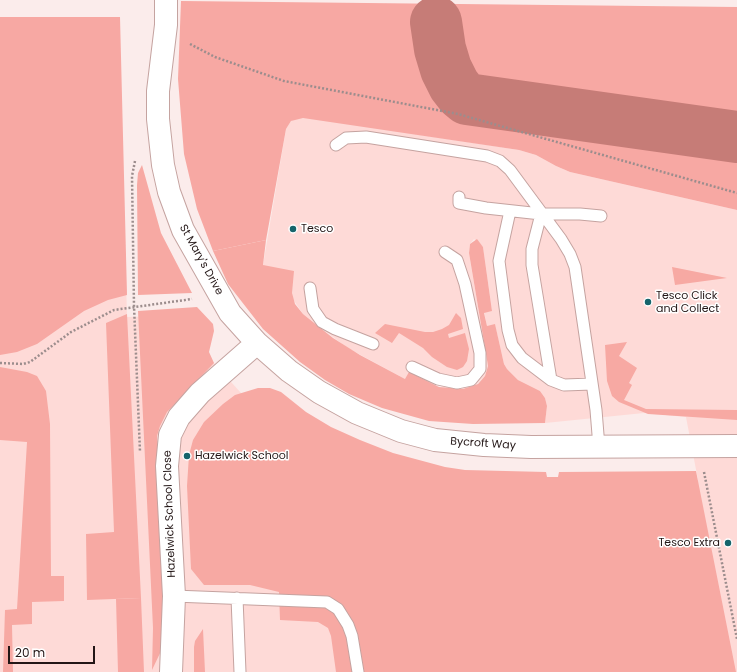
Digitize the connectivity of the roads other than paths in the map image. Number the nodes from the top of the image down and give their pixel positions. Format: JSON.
{"nodes":[{"id":1,"x":166,"y":0,"type":"edge"},
{"id":2,"x":336,"y":145,"type":"dead end"},
{"id":3,"x":459,"y":197,"type":"dead end"},
{"id":4,"x":510,"y":211,"type":"junction"},
{"id":5,"x":541,"y":214,"type":"junction"},
{"id":6,"x":601,"y":216,"type":"dead end"},
{"id":7,"x":446,"y":252,"type":"dead end"},
{"id":8,"x":310,"y":288,"type":"dead end"},
{"id":9,"x":257,"y":343,"type":"junction"},
{"id":10,"x":373,"y":344,"type":"dead end"},
{"id":11,"x":412,"y":367,"type":"dead end"},
{"id":12,"x":551,"y":380,"type":"junction"},
{"id":13,"x":592,"y":384,"type":"junction"},
{"id":14,"x":737,"y":446,"type":"edge"},
{"id":15,"x":599,"y":447,"type":"junction"},
{"id":16,"x":174,"y":596,"type":"junction"},
{"id":17,"x":237,"y":598,"type":"junction"},
{"id":18,"x":172,"y":672,"type":"edge"},
{"id":19,"x":240,"y":672,"type":"edge"},
{"id":20,"x":358,"y":672,"type":"edge"}],
"edges":[{"from":1,"to":9,"type":"street","name":"St Mary's Drive"},
{"from":2,"to":5,"type":"lane"},
{"from":3,"to":4,"type":"lane"},
{"from":4,"to":5,"type":"lane"},
{"from":4,"to":12,"type":"lane"},
{"from":5,"to":6,"type":"lane"},
{"from":5,"to":12,"type":"lane"},
{"from":5,"to":13,"type":"lane"},
{"from":7,"to":11,"type":"lane"},
{"from":8,"to":10,"type":"lane"},
{"from":9,"to":15,"type":"street","name":"Bycroft Way"},
{"from":9,"to":16,"type":"street","name":"Hazelwick School Close"},
{"from":12,"to":13,"type":"lane"},
{"from":13,"to":15,"type":"lane"},
{"from":14,"to":15,"type":"street","name":"Bycroft Way"},
{"from":16,"to":17,"type":"lane"},
{"from":16,"to":18,"type":"street","name":"Hazelwick School Close"},
{"from":17,"to":19,"type":"lane"},
{"from":17,"to":20,"type":"lane"}]}
